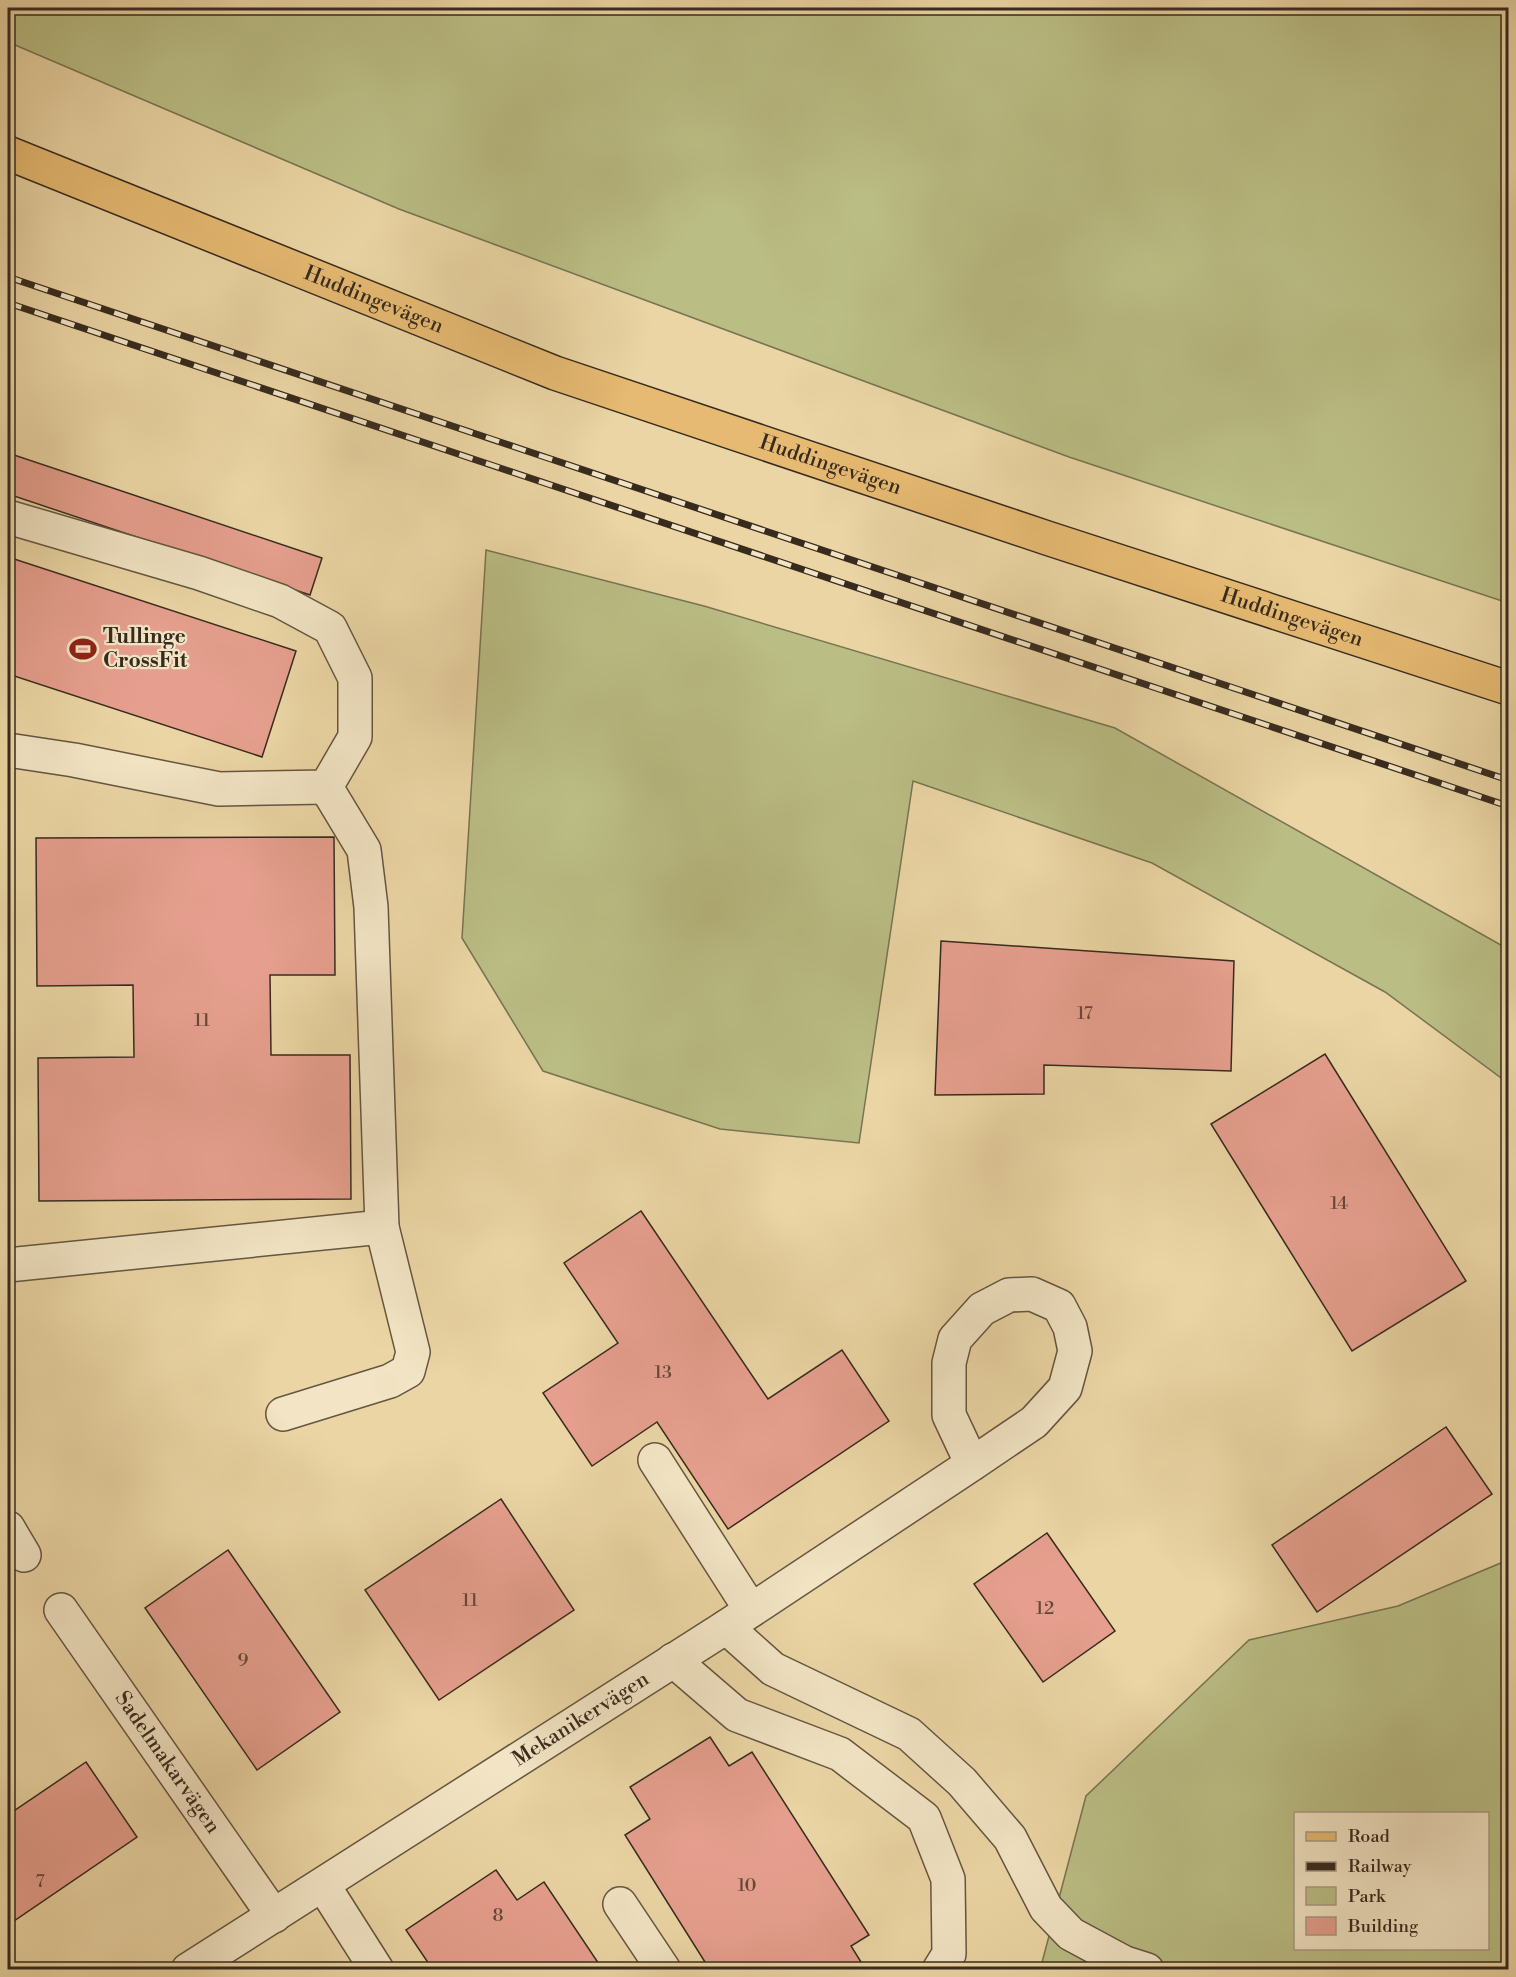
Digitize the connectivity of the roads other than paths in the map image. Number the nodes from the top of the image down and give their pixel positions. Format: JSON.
{"nodes":[{"id":1,"x":8,"y":135,"type":"edge"},
{"id":2,"x":8,"y":153,"type":"edge"},
{"id":3,"x":162,"y":216,"type":"junction"},
{"id":4,"x":8,"y":517,"type":"edge"},
{"id":5,"x":1509,"y":687,"type":"edge"},
{"id":6,"x":8,"y":750,"type":"edge"},
{"id":7,"x":326,"y":787,"type":"junction"},
{"id":8,"x":382,"y":1227,"type":"junction"},
{"id":9,"x":8,"y":1265,"type":"edge"},
{"id":10,"x":283,"y":1414,"type":"dead end"},
{"id":11,"x":655,"y":1460,"type":"dead end"},
{"id":12,"x":972,"y":1464,"type":"junction"},
{"id":13,"x":61,"y":1610,"type":"dead end"},
{"id":14,"x":738,"y":1618,"type":"junction"},
{"id":15,"x":673,"y":1660,"type":"junction"},
{"id":16,"x":323,"y":1885,"type":"junction"},
{"id":17,"x":620,"y":1904,"type":"dead end"},
{"id":18,"x":274,"y":1916,"type":"junction"},
{"id":19,"x":188,"y":1970,"type":"edge"},
{"id":20,"x":377,"y":1970,"type":"edge"},
{"id":21,"x":664,"y":1970,"type":"edge"},
{"id":22,"x":939,"y":1970,"type":"edge"},
{"id":23,"x":1147,"y":1970,"type":"edge"}],
"edges":[{"from":1,"to":3,"type":"main road","name":"Huddingevägen"},
{"from":2,"to":3,"type":"main road","name":"Huddingevägen"},
{"from":3,"to":5,"type":"main road","name":"Huddingevägen"},
{"from":4,"to":7,"type":"street"},
{"from":6,"to":7,"type":"street"},
{"from":7,"to":8,"type":"street"},
{"from":8,"to":9,"type":"street"},
{"from":8,"to":10,"type":"street"},
{"from":11,"to":14,"type":"street"},
{"from":12,"to":12,"type":"street","name":"Mekanikervägen"},
{"from":12,"to":14,"type":"street","name":"Mekanikervägen"},
{"from":13,"to":18,"type":"street","name":"Sadelmakarvägen"},
{"from":14,"to":15,"type":"street","name":"Mekanikervägen"},
{"from":14,"to":23,"type":"street"},
{"from":15,"to":16,"type":"street","name":"Mekanikervägen"},
{"from":15,"to":22,"type":"street"},
{"from":16,"to":18,"type":"street","name":"Mekanikervägen"},
{"from":16,"to":20,"type":"street"},
{"from":17,"to":21,"type":"street"},
{"from":18,"to":19,"type":"street","name":"Mekanikervägen"}]}
